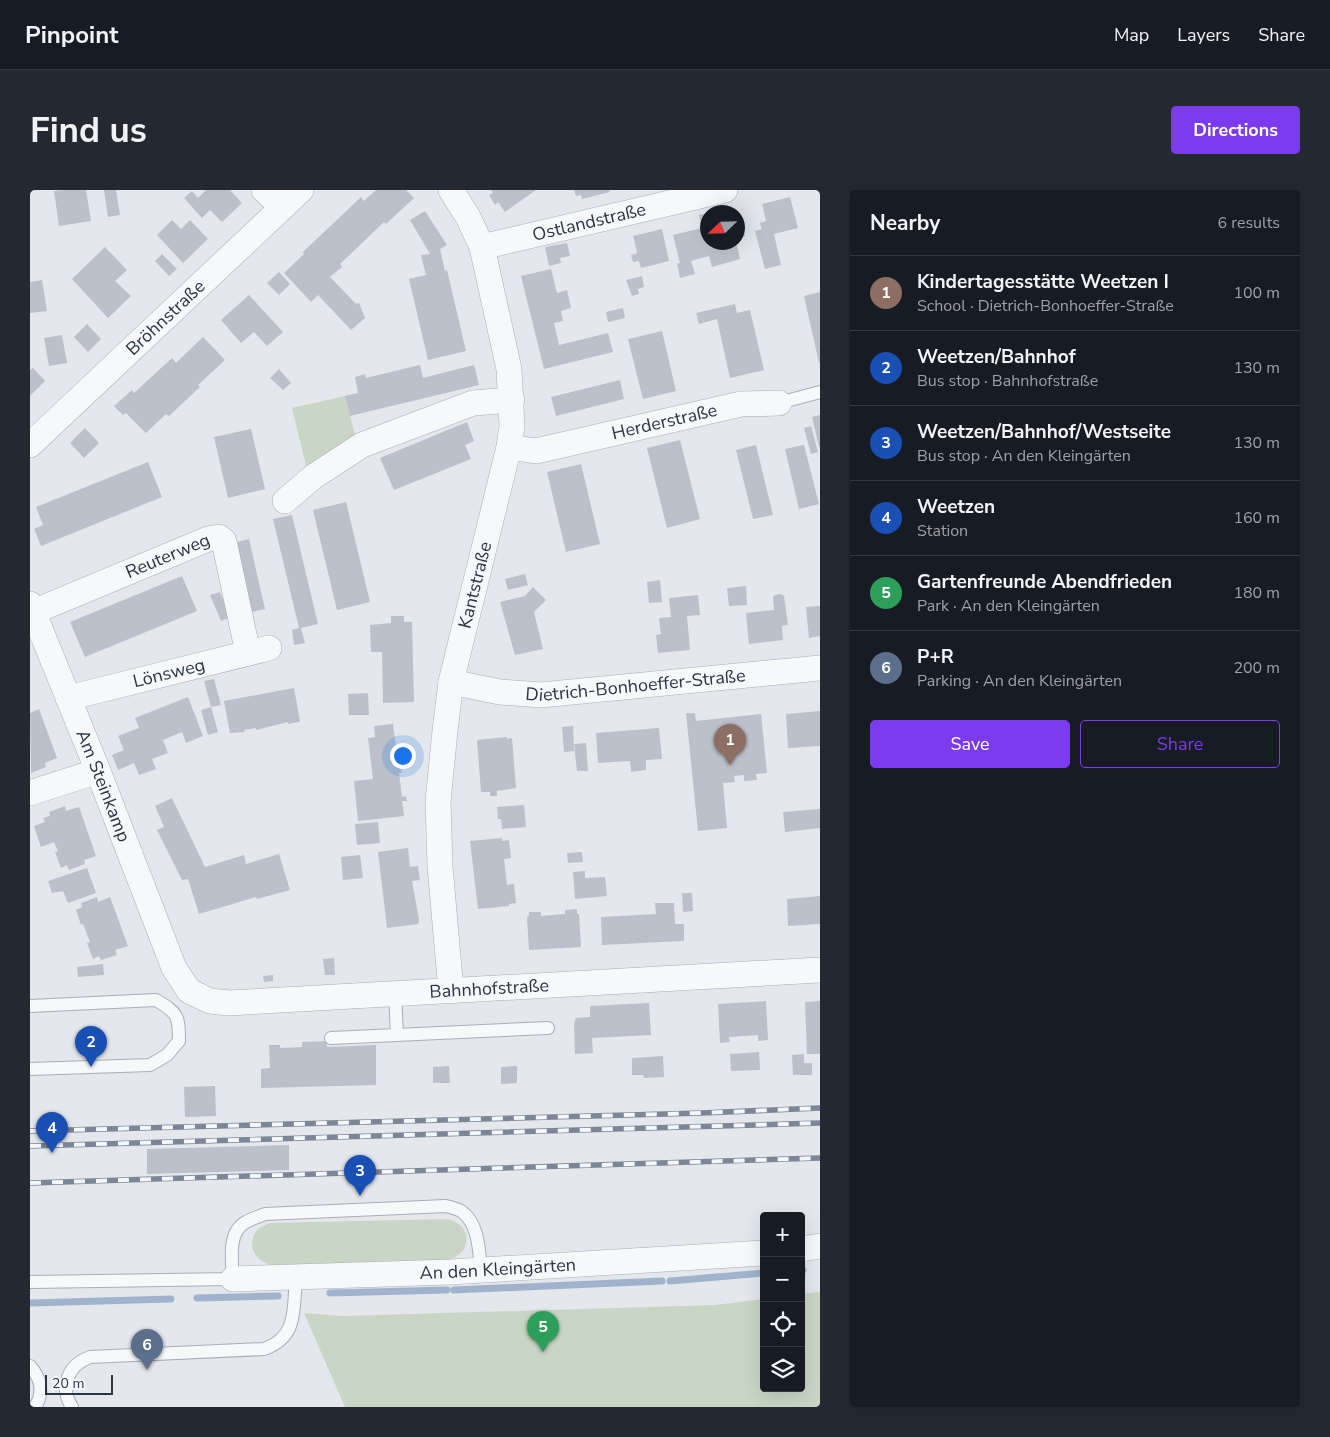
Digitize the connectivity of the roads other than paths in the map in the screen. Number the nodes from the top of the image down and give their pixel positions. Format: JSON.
{"nodes":[{"id":1,"x":264,"y":190,"type":"edge"},
{"id":2,"x":301,"y":190,"type":"edge"},
{"id":3,"x":451,"y":190,"type":"edge"},
{"id":4,"x":724,"y":190,"type":"edge"},
{"id":5,"x":282,"y":208,"type":"junction"},
{"id":6,"x":482,"y":247,"type":"junction"},
{"id":7,"x":820,"y":392,"type":"edge"},
{"id":8,"x":512,"y":400,"type":"junction"},
{"id":9,"x":779,"y":403,"type":"joint"},
{"id":10,"x":30,"y":444,"type":"edge"},
{"id":11,"x":509,"y":447,"type":"junction"},
{"id":12,"x":285,"y":500,"type":"dead end"},
{"id":13,"x":32,"y":608,"type":"edge"},
{"id":14,"x":258,"y":650,"type":"joint"},
{"id":15,"x":820,"y":668,"type":"edge"},
{"id":16,"x":451,"y":682,"type":"junction"},
{"id":17,"x":68,"y":698,"type":"junction"},
{"id":18,"x":98,"y":771,"type":"junction"},
{"id":19,"x":30,"y":792,"type":"edge"},
{"id":20,"x":820,"y":970,"type":"edge"},
{"id":21,"x":189,"y":991,"type":"junction"},
{"id":22,"x":452,"y":991,"type":"junction"},
{"id":23,"x":395,"y":994,"type":"junction"},
{"id":24,"x":30,"y":1006,"type":"edge"},
{"id":25,"x":172,"y":1009,"type":"junction"},
{"id":26,"x":548,"y":1028,"type":"dead end"},
{"id":27,"x":397,"y":1035,"type":"junction"},
{"id":28,"x":331,"y":1038,"type":"dead end"},
{"id":29,"x":30,"y":1069,"type":"edge"},
{"id":30,"x":820,"y":1246,"type":"edge"},
{"id":31,"x":805,"y":1248,"type":"edge"},
{"id":32,"x":760,"y":1253,"type":"edge"},
{"id":33,"x":481,"y":1270,"type":"junction"},
{"id":34,"x":296,"y":1277,"type":"junction"},
{"id":35,"x":233,"y":1279,"type":"junction"},
{"id":36,"x":30,"y":1282,"type":"edge"},
{"id":37,"x":30,"y":1366,"type":"edge"},
{"id":38,"x":35,"y":1407,"type":"edge"},
{"id":39,"x":72,"y":1407,"type":"edge"}],
"edges":[{"from":1,"to":5,"type":"street"},
{"from":2,"to":5,"type":"street","name":"Bröhnstraße"},
{"from":3,"to":6,"type":"street","name":"Kantstraße"},
{"from":4,"to":6,"type":"street","name":"Ostlandstraße"},
{"from":5,"to":10,"type":"street","name":"Bröhnstraße"},
{"from":6,"to":8,"type":"street","name":"Kantstraße"},
{"from":7,"to":9,"type":"lane","name":"Herderstraße"},
{"from":8,"to":11,"type":"street","name":"Kantstraße"},
{"from":8,"to":12,"type":"street"},
{"from":9,"to":11,"type":"street","name":"Herderstraße"},
{"from":11,"to":16,"type":"street","name":"Kantstraße"},
{"from":13,"to":14,"type":"street","name":"Reuterweg"},
{"from":13,"to":17,"type":"street","name":"Am Steinkamp"},
{"from":14,"to":17,"type":"street","name":"Lönsweg"},
{"from":15,"to":16,"type":"street","name":"Dietrich-Bonhoeffer-Straße"},
{"from":16,"to":22,"type":"street","name":"Kantstraße"},
{"from":17,"to":18,"type":"street","name":"Am Steinkamp"},
{"from":18,"to":19,"type":"street"},
{"from":18,"to":21,"type":"street","name":"Am Steinkamp"},
{"from":20,"to":22,"type":"street","name":"Bahnhofstraße"},
{"from":21,"to":23,"type":"street","name":"Bahnhofstraße"},
{"from":21,"to":25,"type":"lane"},
{"from":22,"to":23,"type":"street","name":"Bahnhofstraße"},
{"from":23,"to":27,"type":"lane"},
{"from":24,"to":25,"type":"lane"},
{"from":25,"to":29,"type":"lane"},
{"from":26,"to":27,"type":"lane"},
{"from":27,"to":28,"type":"lane"},
{"from":30,"to":31,"type":"street"},
{"from":32,"to":33,"type":"street","name":"An den Kleingärten"},
{"from":33,"to":34,"type":"street","name":"An den Kleingärten"},
{"from":33,"to":35,"type":"lane"},
{"from":34,"to":35,"type":"street","name":"An den Kleingärten"},
{"from":34,"to":39,"type":"lane"},
{"from":35,"to":36,"type":"lane"},
{"from":37,"to":38,"type":"lane"}]}
